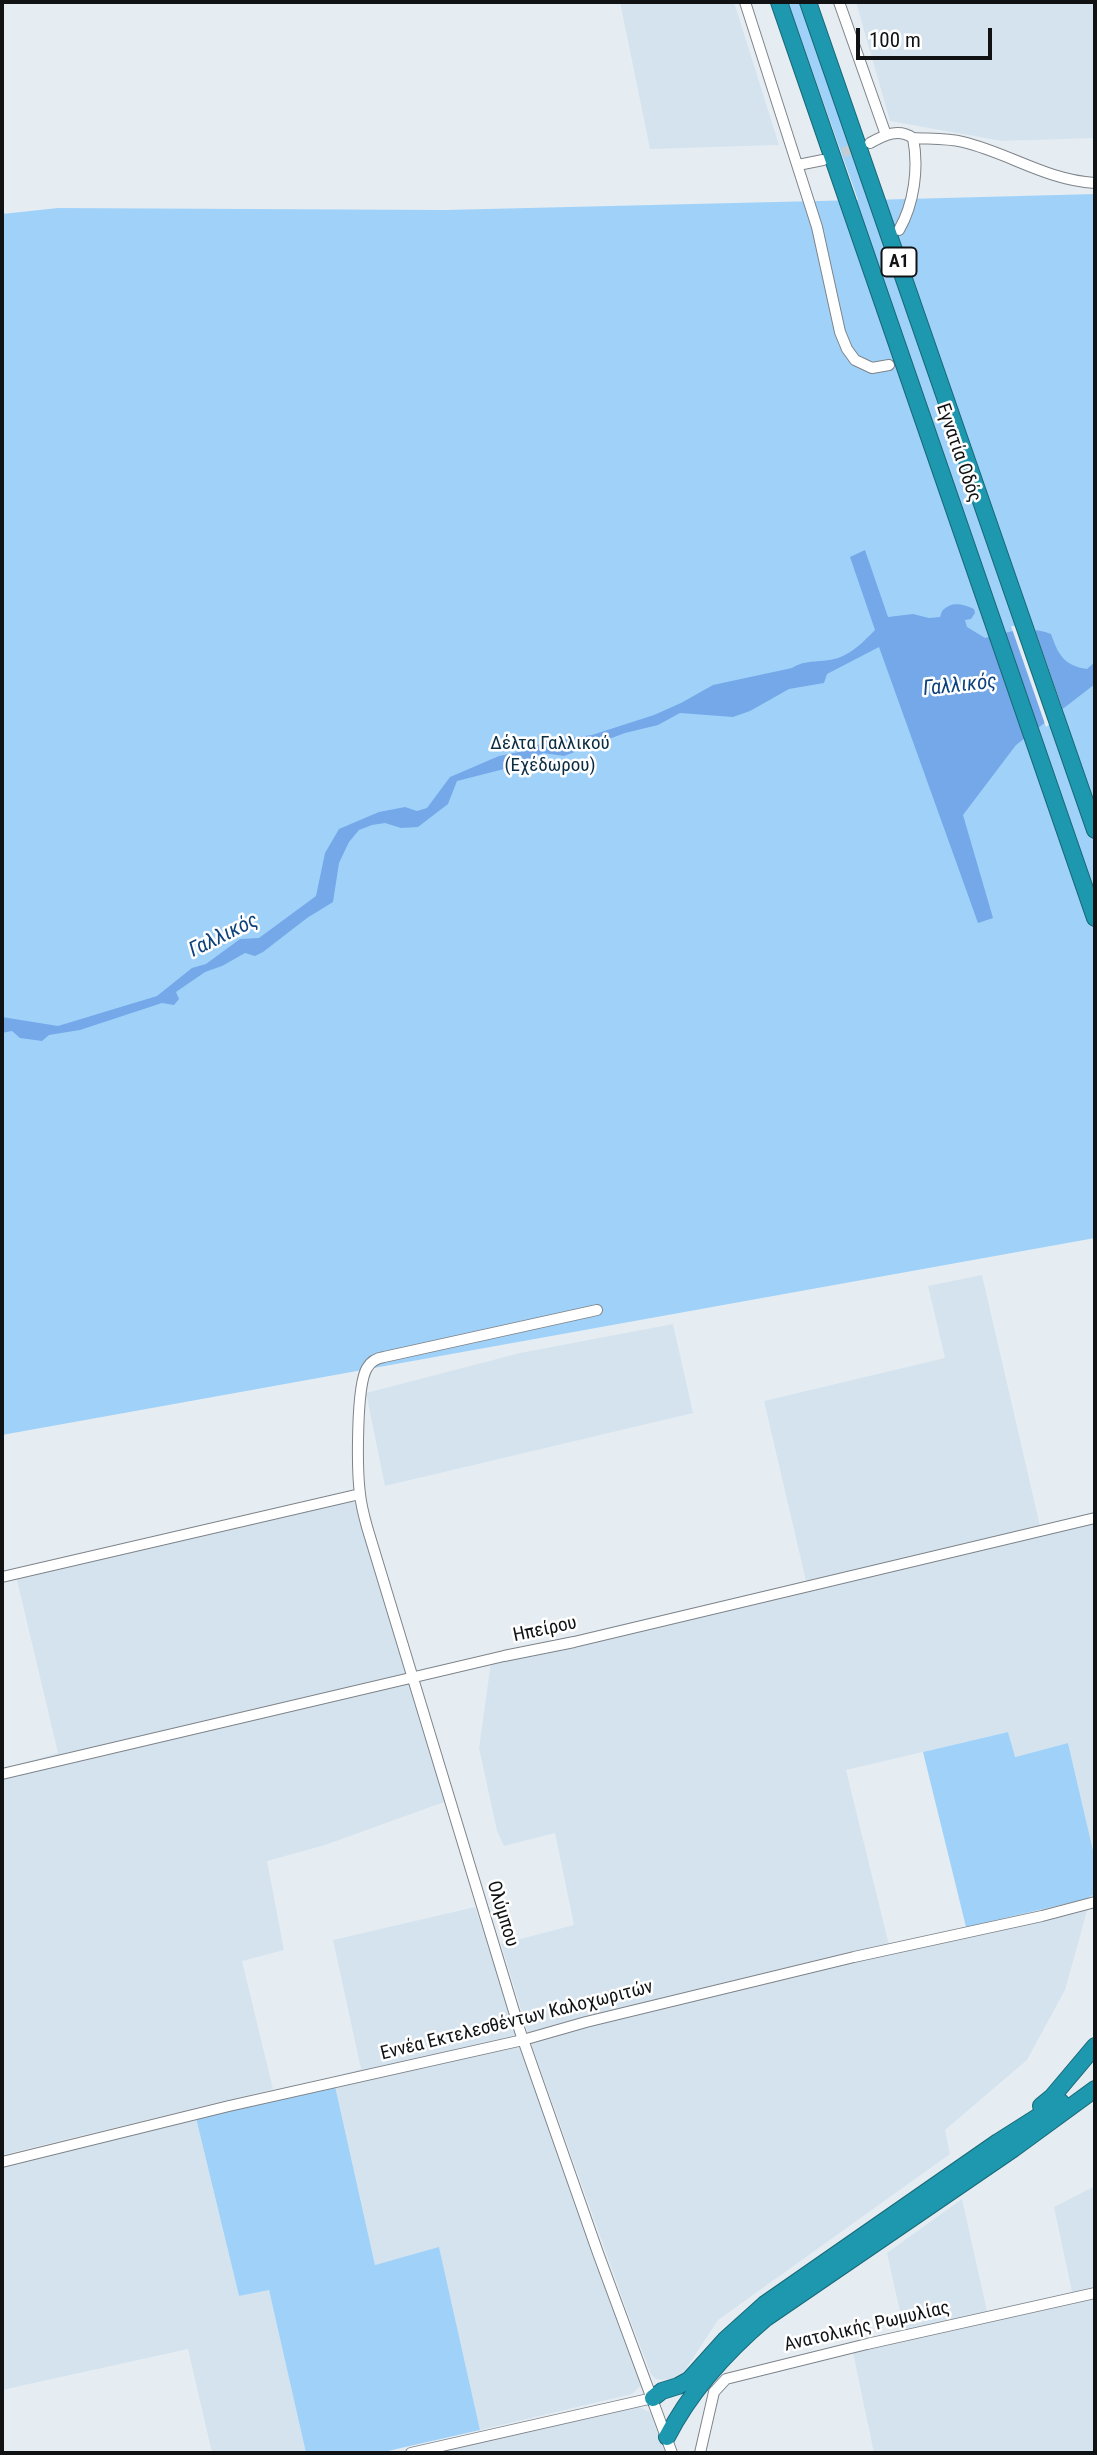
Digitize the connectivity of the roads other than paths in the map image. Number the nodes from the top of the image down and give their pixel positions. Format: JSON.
{"nodes":[{"id":1,"x":745,"y":2,"type":"edge"},
{"id":2,"x":779,"y":2,"type":"edge"},
{"id":3,"x":808,"y":2,"type":"edge"},
{"id":4,"x":839,"y":2,"type":"edge"},
{"id":5,"x":886,"y":135,"type":"junction"},
{"id":6,"x":914,"y":138,"type":"junction"},
{"id":7,"x":870,"y":143,"type":"tunnel mouth"},
{"id":8,"x":823,"y":160,"type":"tunnel mouth"},
{"id":9,"x":798,"y":165,"type":"junction"},
{"id":10,"x":867,"y":170,"type":"junction"},
{"id":11,"x":842,"y":180,"type":"junction"},
{"id":12,"x":1095,"y":183,"type":"edge"},
{"id":13,"x":896,"y":223,"type":"joint"},
{"id":14,"x":851,"y":229,"type":"dead end"},
{"id":15,"x":889,"y":365,"type":"dead end"},
{"id":16,"x":966,"y":426,"type":"dead end"},
{"id":17,"x":921,"y":438,"type":"dead end"},
{"id":18,"x":981,"y":501,"type":"junction"},
{"id":19,"x":955,"y":510,"type":"junction"},
{"id":20,"x":1095,"y":830,"type":"edge"},
{"id":21,"x":1093,"y":912,"type":"edge"},
{"id":22,"x":597,"y":1310,"type":"dead end"},
{"id":23,"x":360,"y":1494,"type":"junction"},
{"id":24,"x":1095,"y":1518,"type":"edge"},
{"id":25,"x":2,"y":1577,"type":"edge"},
{"id":26,"x":414,"y":1678,"type":"junction"},
{"id":27,"x":2,"y":1774,"type":"edge"},
{"id":28,"x":1095,"y":1902,"type":"edge"},
{"id":29,"x":523,"y":2040,"type":"junction"},
{"id":30,"x":1095,"y":2046,"type":"edge"},
{"id":31,"x":1095,"y":2079,"type":"edge"},
{"id":32,"x":1095,"y":2089,"type":"edge"},
{"id":33,"x":998,"y":2142,"type":"junction"},
{"id":34,"x":2,"y":2161,"type":"edge"},
{"id":35,"x":1095,"y":2293,"type":"edge"},
{"id":36,"x":696,"y":2389,"type":"junction"},
{"id":37,"x":653,"y":2398,"type":"junction"},
{"id":38,"x":667,"y":2437,"type":"junction"},
{"id":39,"x":700,"y":2452,"type":"edge"},
{"id":40,"x":411,"y":2453,"type":"edge"},
{"id":41,"x":672,"y":2453,"type":"edge"}],
"edges":[{"from":1,"to":9,"type":"street"},
{"from":2,"to":11,"type":"highway","name":"Εγνατία Οδός","number":"Α1"},
{"from":3,"to":10,"type":"highway","name":"Εγνατία Οδός","number":"Α1"},
{"from":4,"to":5,"type":"street"},
{"from":5,"to":6,"type":"street"},
{"from":5,"to":7,"type":"street"},
{"from":6,"to":12,"type":"street"},
{"from":6,"to":13,"type":"street"},
{"from":8,"to":9,"type":"street"},
{"from":9,"to":15,"type":"street"},
{"from":10,"to":13,"type":"highway"},
{"from":10,"to":18,"type":"highway","name":"Εγνατία Οδός","number":"Α1"},
{"from":11,"to":14,"type":"highway"},
{"from":11,"to":19,"type":"highway","name":"Εγνατία Οδός","number":"Α1"},
{"from":16,"to":18,"type":"highway"},
{"from":17,"to":19,"type":"highway"},
{"from":18,"to":20,"type":"highway","name":"Εγνατία Οδός","number":"Α1"},
{"from":19,"to":21,"type":"highway","name":"Εγνατία Οδός","number":"Α1"},
{"from":22,"to":23,"type":"street","name":"Ολύμπου"},
{"from":23,"to":25,"type":"street"},
{"from":23,"to":26,"type":"street","name":"Ολύμπου"},
{"from":24,"to":26,"type":"street","name":"Ηπείρου"},
{"from":26,"to":27,"type":"street","name":"Ηπείρου"},
{"from":26,"to":29,"type":"street","name":"Ολύμπου"},
{"from":28,"to":29,"type":"street","name":"Εννέα Εκτελεσθέντων Καλοχωριτών"},
{"from":29,"to":34,"type":"street","name":"Εννέα Εκτελεσθέντων Καλοχωριτών"},
{"from":29,"to":37,"type":"street","name":"Ολύμπου"},
{"from":30,"to":33,"type":"highway"},
{"from":31,"to":33,"type":"highway"},
{"from":32,"to":36,"type":"highway"},
{"from":33,"to":37,"type":"highway"},
{"from":35,"to":39,"type":"street","name":"Ανατολικής Ρωμυλίας"},
{"from":36,"to":37,"type":"highway"},
{"from":36,"to":38,"type":"highway"},
{"from":37,"to":38,"type":"street","name":"Ολύμπου"},
{"from":37,"to":40,"type":"street"},
{"from":38,"to":41,"type":"street","name":"Ολύμπου"}]}
